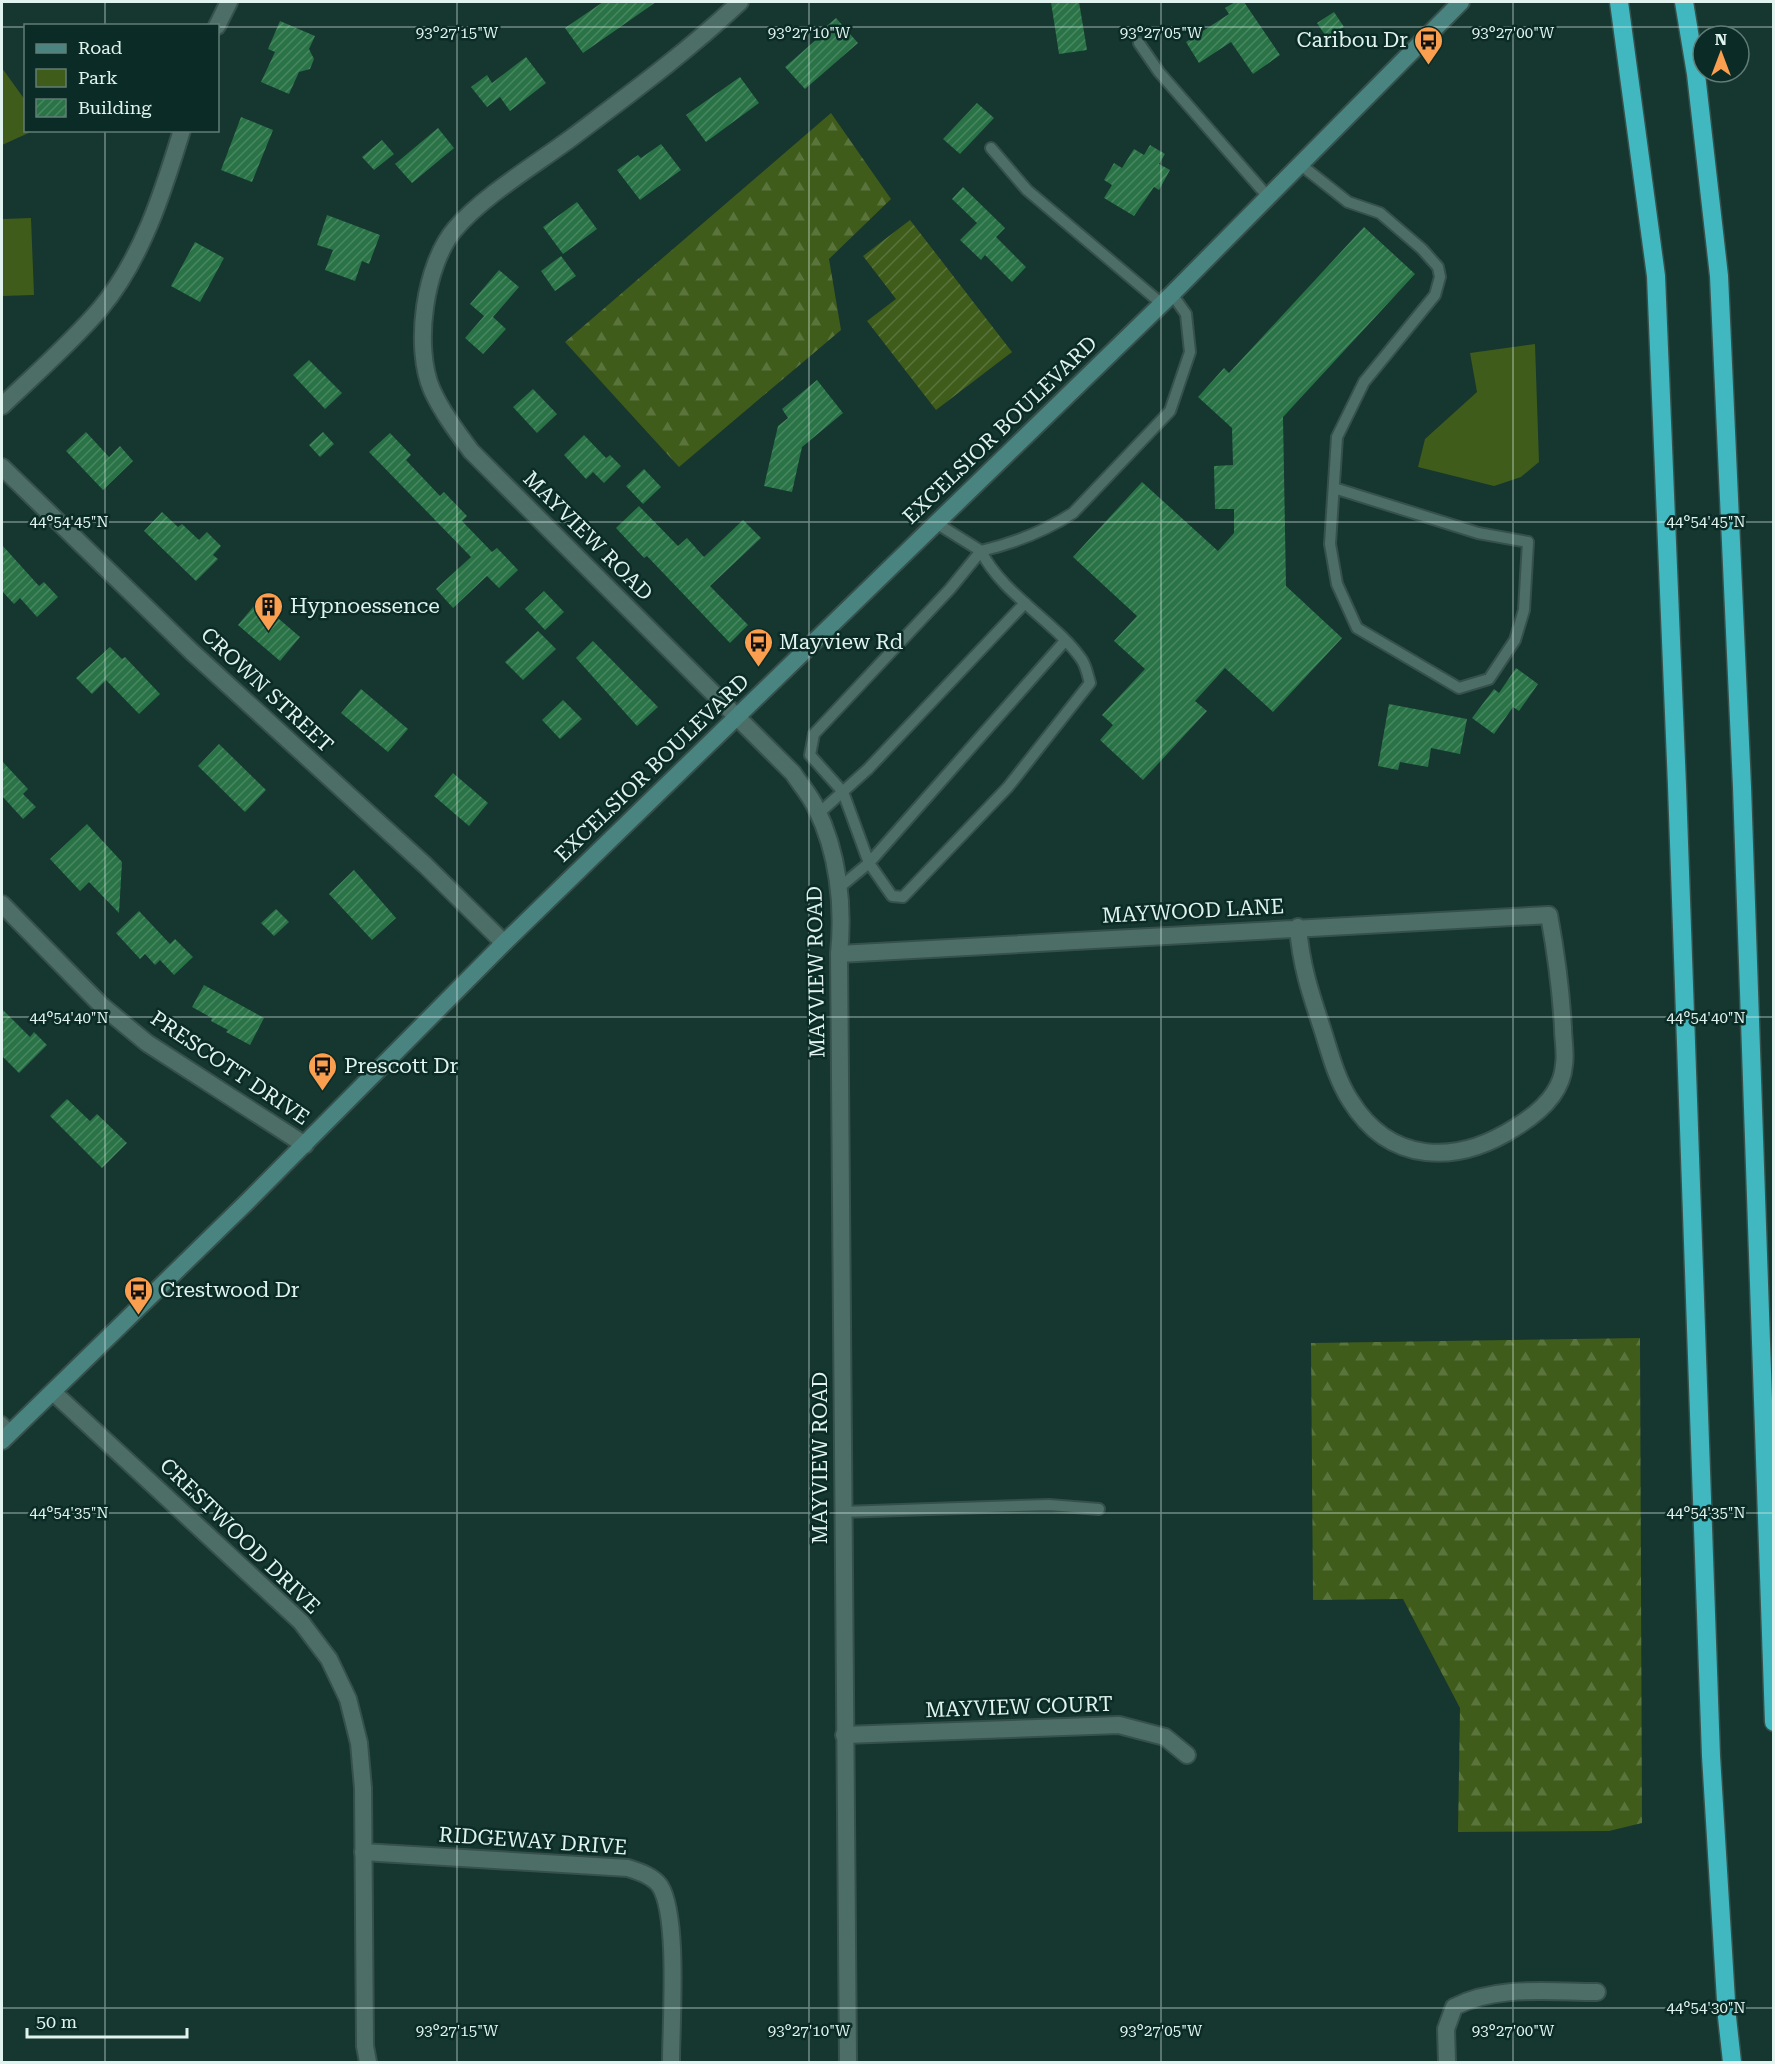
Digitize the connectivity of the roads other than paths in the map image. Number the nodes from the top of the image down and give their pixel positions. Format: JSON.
{"nodes":[{"id":1,"x":229,"y":2,"type":"edge"},
{"id":2,"x":740,"y":2,"type":"edge"},
{"id":3,"x":1461,"y":2,"type":"edge"},
{"id":4,"x":1619,"y":2,"type":"edge"},
{"id":5,"x":1684,"y":2,"type":"edge"},
{"id":6,"x":218,"y":24,"type":"edge"},
{"id":7,"x":1139,"y":43,"type":"dead end"},
{"id":8,"x":181,"y":132,"type":"edge"},
{"id":9,"x":991,"y":148,"type":"dead end"},
{"id":10,"x":1301,"y":165,"type":"junction"},
{"id":11,"x":1269,"y":198,"type":"junction"},
{"id":12,"x":1167,"y":299,"type":"junction"},
{"id":13,"x":2,"y":406,"type":"edge"},
{"id":14,"x":2,"y":467,"type":"edge"},
{"id":15,"x":1334,"y":488,"type":"junction"},
{"id":16,"x":936,"y":524,"type":"junction"},
{"id":17,"x":981,"y":551,"type":"junction"},
{"id":18,"x":1025,"y":603,"type":"junction"},
{"id":19,"x":1064,"y":642,"type":"junction"},
{"id":20,"x":736,"y":717,"type":"junction"},
{"id":21,"x":843,"y":792,"type":"junction"},
{"id":22,"x":818,"y":814,"type":"junction"},
{"id":23,"x":869,"y":863,"type":"junction"},
{"id":24,"x":840,"y":887,"type":"junction"},
{"id":25,"x":2,"y":904,"type":"edge"},
{"id":26,"x":1298,"y":927,"type":"junction"},
{"id":27,"x":504,"y":943,"type":"junction"},
{"id":28,"x":839,"y":954,"type":"junction"},
{"id":29,"x":305,"y":1145,"type":"junction"},
{"id":30,"x":53,"y":1392,"type":"junction"},
{"id":31,"x":5,"y":1432,"type":"edge"},
{"id":32,"x":1100,"y":1509,"type":"dead end"},
{"id":33,"x":842,"y":1512,"type":"junction"},
{"id":34,"x":1773,"y":1722,"type":"edge"},
{"id":35,"x":844,"y":1735,"type":"junction"},
{"id":36,"x":1187,"y":1755,"type":"dead end"},
{"id":37,"x":363,"y":1852,"type":"junction"},
{"id":38,"x":1597,"y":1992,"type":"dead end"},
{"id":39,"x":368,"y":2062,"type":"edge"},
{"id":40,"x":671,"y":2062,"type":"edge"},
{"id":41,"x":848,"y":2062,"type":"edge"},
{"id":42,"x":1447,"y":2062,"type":"edge"},
{"id":43,"x":1732,"y":2062,"type":"edge"}],
"edges":[{"from":1,"to":6,"type":"street"},
{"from":2,"to":20,"type":"street","name":"MAYVIEW ROAD"},
{"from":3,"to":10,"type":"main road","name":"EXCELSIOR BOULEVARD"},
{"from":4,"to":43,"type":"highway"},
{"from":5,"to":34,"type":"highway"},
{"from":7,"to":11,"type":"lane"},
{"from":8,"to":13,"type":"street"},
{"from":9,"to":12,"type":"lane"},
{"from":10,"to":11,"type":"main road","name":"EXCELSIOR BOULEVARD"},
{"from":10,"to":15,"type":"lane"},
{"from":11,"to":12,"type":"main road","name":"EXCELSIOR BOULEVARD"},
{"from":12,"to":16,"type":"main road","name":"EXCELSIOR BOULEVARD"},
{"from":12,"to":17,"type":"lane"},
{"from":14,"to":27,"type":"street","name":"CROWN STREET"},
{"from":15,"to":15,"type":"lane"},
{"from":16,"to":17,"type":"lane"},
{"from":16,"to":20,"type":"main road","name":"EXCELSIOR BOULEVARD"},
{"from":17,"to":18,"type":"lane"},
{"from":17,"to":21,"type":"lane"},
{"from":18,"to":19,"type":"lane"},
{"from":18,"to":21,"type":"lane"},
{"from":19,"to":23,"type":"lane"},
{"from":19,"to":23,"type":"lane"},
{"from":20,"to":22,"type":"street","name":"MAYVIEW ROAD"},
{"from":20,"to":27,"type":"main road","name":"EXCELSIOR BOULEVARD"},
{"from":21,"to":22,"type":"lane"},
{"from":21,"to":23,"type":"lane"},
{"from":22,"to":24,"type":"street","name":"MAYVIEW ROAD"},
{"from":23,"to":24,"type":"lane"},
{"from":24,"to":28,"type":"street","name":"MAYVIEW ROAD"},
{"from":25,"to":29,"type":"street","name":"PRESCOTT DRIVE"},
{"from":26,"to":26,"type":"street","name":"MAYWOOD LANE"},
{"from":26,"to":28,"type":"street","name":"MAYWOOD LANE"},
{"from":27,"to":29,"type":"main road","name":"EXCELSIOR BOULEVARD"},
{"from":28,"to":33,"type":"street","name":"MAYVIEW ROAD"},
{"from":29,"to":30,"type":"main road","name":"EXCELSIOR BOULEVARD"},
{"from":30,"to":31,"type":"main road","name":"EXCELSIOR BOULEVARD"},
{"from":30,"to":37,"type":"street","name":"CRESTWOOD DRIVE"},
{"from":32,"to":33,"type":"lane"},
{"from":33,"to":35,"type":"street","name":"MAYVIEW ROAD"},
{"from":35,"to":36,"type":"street","name":"MAYVIEW COURT"},
{"from":35,"to":41,"type":"street","name":"MAYVIEW ROAD"},
{"from":37,"to":39,"type":"street","name":"CRESTWOOD DRIVE"},
{"from":37,"to":40,"type":"street","name":"RIDGEWAY DRIVE"},
{"from":38,"to":42,"type":"street"}]}
